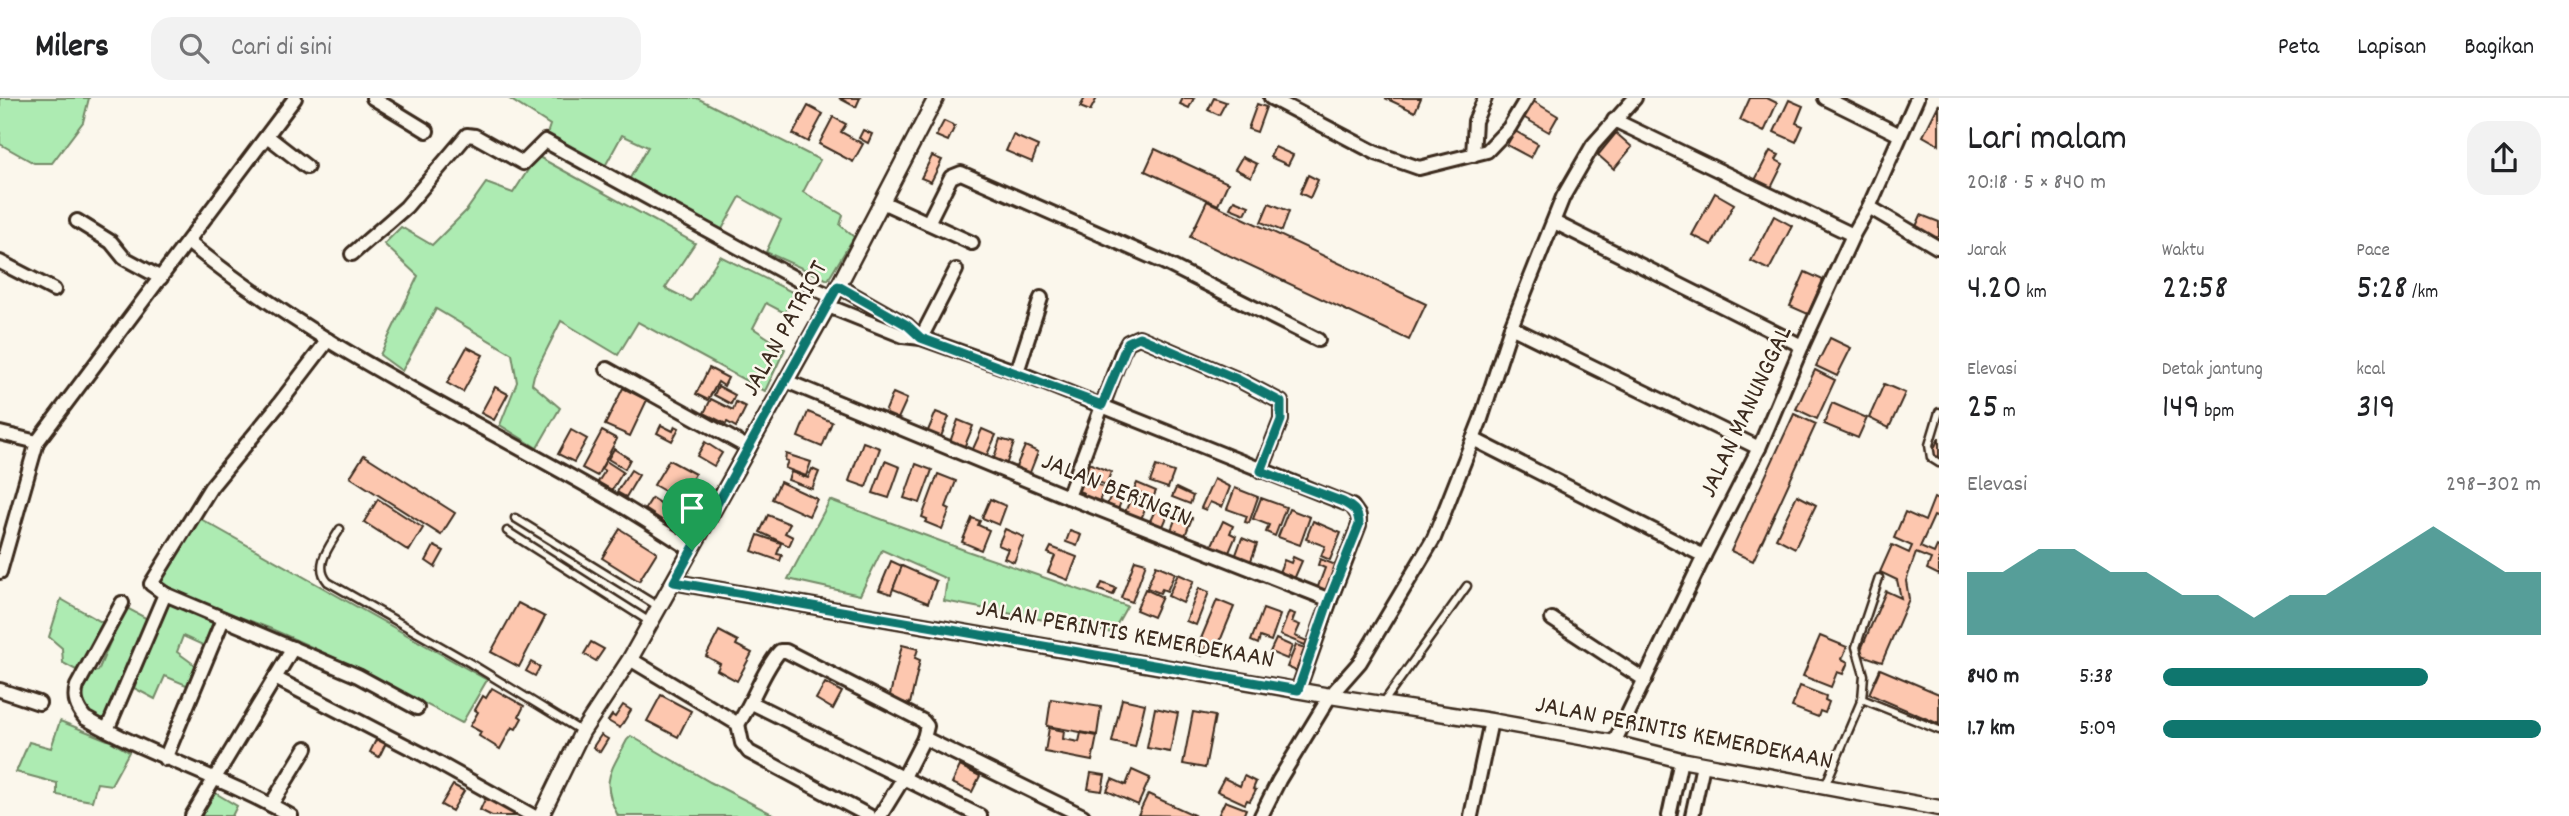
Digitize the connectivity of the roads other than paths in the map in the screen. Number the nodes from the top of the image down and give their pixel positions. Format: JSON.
{"nodes":[{"id":1,"x":295,"y":98,"type":"edge"},
{"id":2,"x":373,"y":98,"type":"edge"},
{"id":3,"x":936,"y":98,"type":"edge"},
{"id":4,"x":1271,"y":98,"type":"edge"},
{"id":5,"x":1485,"y":98,"type":"edge"},
{"id":6,"x":1527,"y":98,"type":"edge"},
{"id":7,"x":1635,"y":98,"type":"edge"},
{"id":8,"x":1825,"y":98,"type":"edge"},
{"id":9,"x":1917,"y":98,"type":"edge"},
{"id":10,"x":1614,"y":120,"type":"junction"},
{"id":11,"x":427,"y":131,"type":"dead end"},
{"id":12,"x":1900,"y":135,"type":"junction"},
{"id":13,"x":267,"y":136,"type":"junction"},
{"id":14,"x":1473,"y":155,"type":"junction"},
{"id":15,"x":307,"y":167,"type":"dead end"},
{"id":16,"x":886,"y":204,"type":"junction"},
{"id":17,"x":1869,"y":207,"type":"junction"},
{"id":18,"x":77,"y":221,"type":"dead end"},
{"id":19,"x":1554,"y":222,"type":"junction"},
{"id":20,"x":928,"y":223,"type":"junction"},
{"id":21,"x":1853,"y":235,"type":"junction"},
{"id":22,"x":188,"y":242,"type":"junction"},
{"id":23,"x":972,"y":243,"type":"dead end"},
{"id":24,"x":1937,"y":247,"type":"dead end"},
{"id":25,"x":352,"y":254,"type":"dead end"},
{"id":26,"x":0,"y":262,"type":"edge"},
{"id":27,"x":956,"y":270,"type":"dead end"},
{"id":28,"x":161,"y":278,"type":"junction"},
{"id":29,"x":54,"y":290,"type":"dead end"},
{"id":30,"x":836,"y":298,"type":"junction"},
{"id":31,"x":1041,"y":298,"type":"dead end"},
{"id":32,"x":1511,"y":327,"type":"junction"},
{"id":33,"x":921,"y":338,"type":"junction"},
{"id":34,"x":328,"y":340,"type":"junction"},
{"id":35,"x":1318,"y":340,"type":"dead end"},
{"id":36,"x":1802,"y":346,"type":"junction"},
{"id":37,"x":607,"y":369,"type":"dead end"},
{"id":38,"x":1017,"y":372,"type":"junction"},
{"id":39,"x":792,"y":384,"type":"junction"},
{"id":40,"x":1102,"y":405,"type":"junction"},
{"id":41,"x":1939,"y":412,"type":"edge"},
{"id":42,"x":0,"y":433,"type":"edge"},
{"id":43,"x":1473,"y":439,"type":"junction"},
{"id":44,"x":37,"y":442,"type":"junction"},
{"id":45,"x":749,"y":447,"type":"junction"},
{"id":46,"x":1759,"y":449,"type":"junction"},
{"id":47,"x":1939,"y":463,"type":"edge"},
{"id":48,"x":1261,"y":471,"type":"junction"},
{"id":49,"x":1068,"y":498,"type":"junction"},
{"id":50,"x":515,"y":518,"type":"dead end"},
{"id":51,"x":340,"y":529,"type":"dead end"},
{"id":52,"x":507,"y":531,"type":"dead end"},
{"id":53,"x":692,"y":550,"type":"junction"},
{"id":54,"x":1704,"y":556,"type":"junction"},
{"id":55,"x":0,"y":572,"type":"edge"},
{"id":56,"x":1879,"y":578,"type":"dead end"},
{"id":57,"x":674,"y":582,"type":"junction"},
{"id":58,"x":1467,"y":586,"type":"dead end"},
{"id":59,"x":165,"y":594,"type":"junction"},
{"id":60,"x":1329,"y":600,"type":"junction"},
{"id":61,"x":122,"y":603,"type":"dead end"},
{"id":62,"x":659,"y":607,"type":"junction"},
{"id":63,"x":223,"y":619,"type":"junction"},
{"id":64,"x":1552,"y":619,"type":"dead end"},
{"id":65,"x":650,"y":621,"type":"junction"},
{"id":66,"x":293,"y":648,"type":"junction"},
{"id":67,"x":630,"y":659,"type":"junction"},
{"id":68,"x":275,"y":678,"type":"junction"},
{"id":69,"x":1645,"y":680,"type":"junction"},
{"id":70,"x":0,"y":690,"type":"edge"},
{"id":71,"x":1298,"y":690,"type":"junction"},
{"id":72,"x":1330,"y":696,"type":"junction"},
{"id":73,"x":1862,"y":699,"type":"junction"},
{"id":74,"x":39,"y":703,"type":"dead end"},
{"id":75,"x":752,"y":703,"type":"junction"},
{"id":76,"x":1383,"y":703,"type":"junction"},
{"id":77,"x":416,"y":708,"type":"dead end"},
{"id":78,"x":1490,"y":721,"type":"junction"},
{"id":79,"x":738,"y":724,"type":"junction"},
{"id":80,"x":107,"y":730,"type":"junction"},
{"id":81,"x":1939,"y":730,"type":"edge"},
{"id":82,"x":582,"y":732,"type":"junction"},
{"id":83,"x":924,"y":738,"type":"junction"},
{"id":84,"x":1614,"y":743,"type":"junction"},
{"id":85,"x":306,"y":748,"type":"dead end"},
{"id":86,"x":165,"y":759,"type":"junction"},
{"id":87,"x":1681,"y":760,"type":"junction"},
{"id":88,"x":1703,"y":765,"type":"junction"},
{"id":89,"x":904,"y":777,"type":"junction"},
{"id":90,"x":214,"y":778,"type":"junction"},
{"id":91,"x":1824,"y":788,"type":"junction"},
{"id":92,"x":1939,"y":808,"type":"edge"},
{"id":93,"x":275,"y":810,"type":"edge"},
{"id":94,"x":192,"y":816,"type":"edge"},
{"id":95,"x":292,"y":816,"type":"edge"},
{"id":96,"x":533,"y":816,"type":"edge"},
{"id":97,"x":541,"y":816,"type":"edge"},
{"id":98,"x":869,"y":816,"type":"edge"},
{"id":99,"x":880,"y":816,"type":"edge"},
{"id":100,"x":980,"y":816,"type":"edge"},
{"id":101,"x":1083,"y":816,"type":"edge"},
{"id":102,"x":1264,"y":816,"type":"edge"},
{"id":103,"x":1471,"y":816,"type":"edge"},
{"id":104,"x":1669,"y":816,"type":"edge"},
{"id":105,"x":1692,"y":816,"type":"edge"}],
"edges":[{"from":1,"to":13,"type":"street"},
{"from":2,"to":11,"type":"street"},
{"from":3,"to":16,"type":"street","name":"JALAN PATRIOT"},
{"from":4,"to":14,"type":"street"},
{"from":5,"to":14,"type":"street"},
{"from":6,"to":14,"type":"street"},
{"from":7,"to":10,"type":"street"},
{"from":8,"to":12,"type":"street"},
{"from":9,"to":12,"type":"street","name":"JALAN MANUNGGAL"},
{"from":10,"to":19,"type":"street"},
{"from":10,"to":21,"type":"street"},
{"from":12,"to":17,"type":"street","name":"JALAN MANUNGGAL"},
{"from":13,"to":15,"type":"street"},
{"from":13,"to":22,"type":"street"},
{"from":16,"to":20,"type":"street"},
{"from":16,"to":30,"type":"street","name":"JALAN PATRIOT"},
{"from":17,"to":21,"type":"street","name":"JALAN MANUNGGAL"},
{"from":17,"to":24,"type":"street"},
{"from":18,"to":28,"type":"street"},
{"from":19,"to":32,"type":"street"},
{"from":19,"to":36,"type":"street"},
{"from":20,"to":23,"type":"street"},
{"from":20,"to":35,"type":"street"},
{"from":21,"to":36,"type":"street","name":"JALAN MANUNGGAL"},
{"from":22,"to":28,"type":"street"},
{"from":22,"to":34,"type":"street"},
{"from":25,"to":30,"type":"street"},
{"from":26,"to":29,"type":"street"},
{"from":27,"to":33,"type":"street"},
{"from":28,"to":44,"type":"street"},
{"from":30,"to":33,"type":"street"},
{"from":30,"to":33,"type":"street"},
{"from":30,"to":39,"type":"street","name":"JALAN PATRIOT"},
{"from":31,"to":38,"type":"street"},
{"from":32,"to":43,"type":"street"},
{"from":32,"to":46,"type":"street"},
{"from":33,"to":38,"type":"street"},
{"from":34,"to":53,"type":"street"},
{"from":34,"to":59,"type":"street"},
{"from":36,"to":46,"type":"street","name":"JALAN MANUNGGAL"},
{"from":37,"to":45,"type":"street"},
{"from":38,"to":40,"type":"street"},
{"from":39,"to":45,"type":"street","name":"JALAN PATRIOT"},
{"from":39,"to":49,"type":"street","name":"JALAN BERINGIN"},
{"from":40,"to":48,"type":"street"},
{"from":40,"to":48,"type":"street"},
{"from":40,"to":49,"type":"street"},
{"from":41,"to":47,"type":"lane"},
{"from":42,"to":44,"type":"street"},
{"from":43,"to":54,"type":"street"},
{"from":43,"to":72,"type":"street"},
{"from":44,"to":55,"type":"street"},
{"from":45,"to":53,"type":"street","name":"JALAN PATRIOT"},
{"from":46,"to":54,"type":"street","name":"JALAN MANUNGGAL"},
{"from":48,"to":60,"type":"street"},
{"from":49,"to":60,"type":"street","name":"JALAN BERINGIN"},
{"from":50,"to":62,"type":"lane"},
{"from":51,"to":82,"type":"lane"},
{"from":52,"to":65,"type":"lane"},
{"from":53,"to":57,"type":"street","name":"JALAN PATRIOT"},
{"from":54,"to":69,"type":"street","name":"JALAN MANUNGGAL"},
{"from":56,"to":73,"type":"lane"},
{"from":57,"to":62,"type":"street","name":"JALAN PATRIOT"},
{"from":57,"to":71,"type":"street","name":"JALAN PERINTIS KEMERDEKAAN"},
{"from":58,"to":76,"type":"lane"},
{"from":59,"to":63,"type":"street"},
{"from":59,"to":80,"type":"street"},
{"from":60,"to":71,"type":"street"},
{"from":61,"to":80,"type":"street"},
{"from":62,"to":65,"type":"street","name":"JALAN PATRIOT"},
{"from":63,"to":66,"type":"street"},
{"from":63,"to":86,"type":"street"},
{"from":64,"to":69,"type":"street"},
{"from":65,"to":67,"type":"street","name":"JALAN PATRIOT"},
{"from":66,"to":68,"type":"street"},
{"from":66,"to":77,"type":"street"},
{"from":67,"to":79,"type":"street"},
{"from":67,"to":82,"type":"street","name":"JALAN PATRIOT"},
{"from":68,"to":90,"type":"street"},
{"from":68,"to":96,"type":"street"},
{"from":69,"to":84,"type":"street","name":"JALAN MANUNGGAL"},
{"from":70,"to":74,"type":"street"},
{"from":71,"to":72,"type":"street","name":"JALAN PERINTIS KEMERDEKAAN"},
{"from":72,"to":76,"type":"street","name":"JALAN PERINTIS KEMERDEKAAN"},
{"from":72,"to":102,"type":"street"},
{"from":73,"to":81,"type":"lane"},
{"from":73,"to":91,"type":"lane"},
{"from":75,"to":79,"type":"street"},
{"from":75,"to":83,"type":"street"},
{"from":75,"to":89,"type":"street"},
{"from":76,"to":78,"type":"street","name":"JALAN PERINTIS KEMERDEKAAN"},
{"from":78,"to":84,"type":"street","name":"JALAN PERINTIS KEMERDEKAAN"},
{"from":78,"to":103,"type":"street"},
{"from":79,"to":98,"type":"street"},
{"from":80,"to":86,"type":"street"},
{"from":82,"to":97,"type":"street","name":"JALAN PATRIOT"},
{"from":83,"to":89,"type":"street"},
{"from":83,"to":101,"type":"street"},
{"from":84,"to":87,"type":"street","name":"JALAN PERINTIS KEMERDEKAAN"},
{"from":85,"to":93,"type":"street"},
{"from":86,"to":90,"type":"street"},
{"from":87,"to":88,"type":"street","name":"JALAN PERINTIS KEMERDEKAAN"},
{"from":87,"to":104,"type":"street"},
{"from":88,"to":91,"type":"street","name":"JALAN PERINTIS KEMERDEKAAN"},
{"from":88,"to":105,"type":"street"},
{"from":89,"to":99,"type":"street"},
{"from":89,"to":100,"type":"street"},
{"from":90,"to":93,"type":"street"},
{"from":90,"to":94,"type":"street"},
{"from":91,"to":92,"type":"street","name":"JALAN PERINTIS KEMERDEKAAN"},
{"from":93,"to":95,"type":"street"}]}
